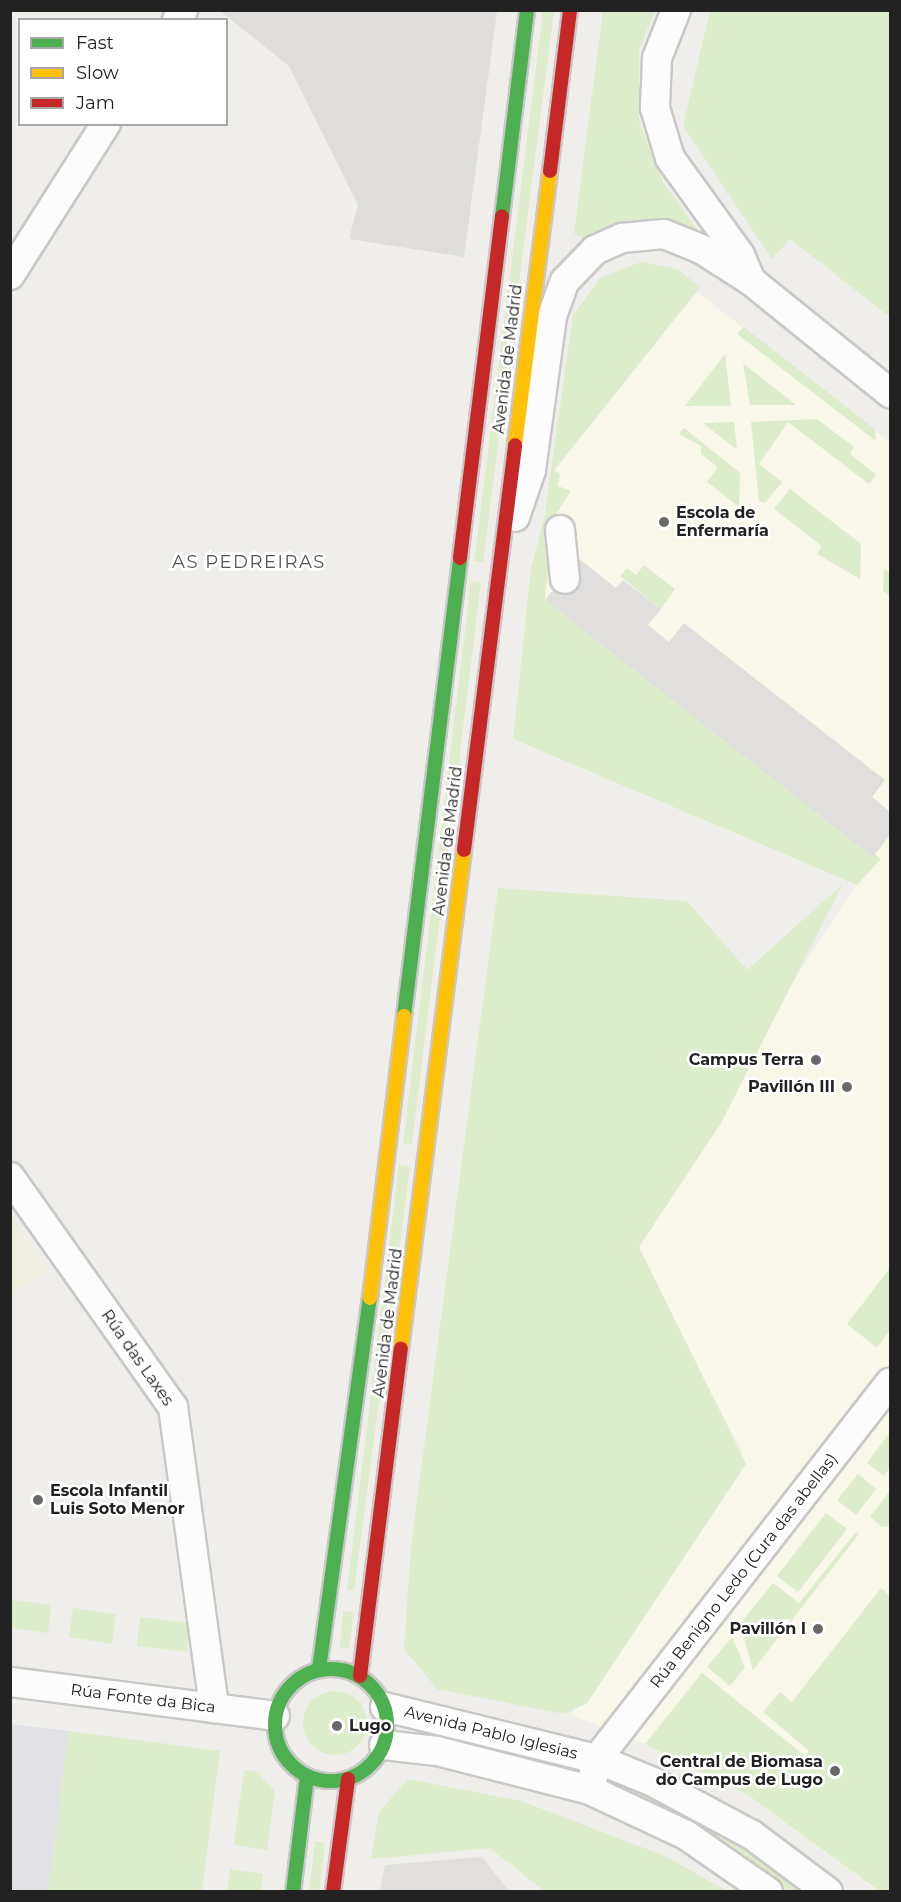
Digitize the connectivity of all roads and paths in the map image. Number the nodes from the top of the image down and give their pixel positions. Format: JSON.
{"nodes":[{"id":1,"x":527,"y":10,"type":"edge"},
{"id":2,"x":570,"y":10,"type":"edge"},
{"id":3,"x":676,"y":10,"type":"edge"},
{"id":4,"x":105,"y":126,"type":"edge"},
{"id":5,"x":10,"y":275,"type":"edge"},
{"id":6,"x":751,"y":281,"type":"junction"},
{"id":7,"x":891,"y":393,"type":"edge"},
{"id":8,"x":560,"y":530,"type":"dead end"},
{"id":9,"x":498,"y":570,"type":"junction"},
{"id":10,"x":565,"y":579,"type":"dead end"},
{"id":11,"x":10,"y":1177,"type":"edge"},
{"id":12,"x":891,"y":1382,"type":"edge"},
{"id":13,"x":319,"y":1669,"type":"junction"},
{"id":14,"x":360,"y":1676,"type":"junction"},
{"id":15,"x":10,"y":1682,"type":"edge"},
{"id":16,"x":385,"y":1707,"type":"junction"},
{"id":17,"x":214,"y":1708,"type":"junction"},
{"id":18,"x":276,"y":1716,"type":"junction"},
{"id":19,"x":384,"y":1745,"type":"junction"},
{"id":20,"x":597,"y":1759,"type":"junction"},
{"id":21,"x":308,"y":1776,"type":"junction"},
{"id":22,"x":348,"y":1779,"type":"junction"},
{"id":23,"x":590,"y":1790,"type":"junction"},
{"id":24,"x":293,"y":1892,"type":"edge"},
{"id":25,"x":333,"y":1892,"type":"edge"},
{"id":26,"x":768,"y":1892,"type":"edge"},
{"id":27,"x":828,"y":1892,"type":"edge"}],
"edges":[{"from":1,"to":13,"type":"street","name":"Avenida de Madrid"},
{"from":2,"to":9,"type":"street","name":"Avenida de Madrid"},
{"from":3,"to":6,"type":"street"},
{"from":4,"to":5,"type":"street"},
{"from":6,"to":7,"type":"street"},
{"from":6,"to":9,"type":"street"},
{"from":8,"to":10,"type":"street"},
{"from":9,"to":14,"type":"street","name":"Avenida de Madrid"},
{"from":11,"to":17,"type":"street","name":"Rúa das Laxes"},
{"from":12,"to":20,"type":"street","name":"Rúa Benigno Ledo (Cura das abellas)"},
{"from":13,"to":14,"type":"street"},
{"from":13,"to":18,"type":"street"},
{"from":14,"to":16,"type":"street"},
{"from":15,"to":17,"type":"street","name":"Rúa Fonte da Bica"},
{"from":16,"to":19,"type":"street"},
{"from":16,"to":20,"type":"street","name":"Avenida Pablo Iglesias"},
{"from":17,"to":18,"type":"street","name":"Rúa Fonte da Bica"},
{"from":18,"to":21,"type":"street"},
{"from":19,"to":22,"type":"street"},
{"from":19,"to":23,"type":"street","name":"Avenida Pablo Iglesias"},
{"from":20,"to":23,"type":"street","name":"Avenida Pablo Iglesias"},
{"from":20,"to":27,"type":"street","name":"Avenida Pablo Iglesias"},
{"from":21,"to":22,"type":"street"},
{"from":21,"to":24,"type":"street"},
{"from":22,"to":25,"type":"street"},
{"from":23,"to":26,"type":"street","name":"Avenida Pablo Iglesias"}]}
